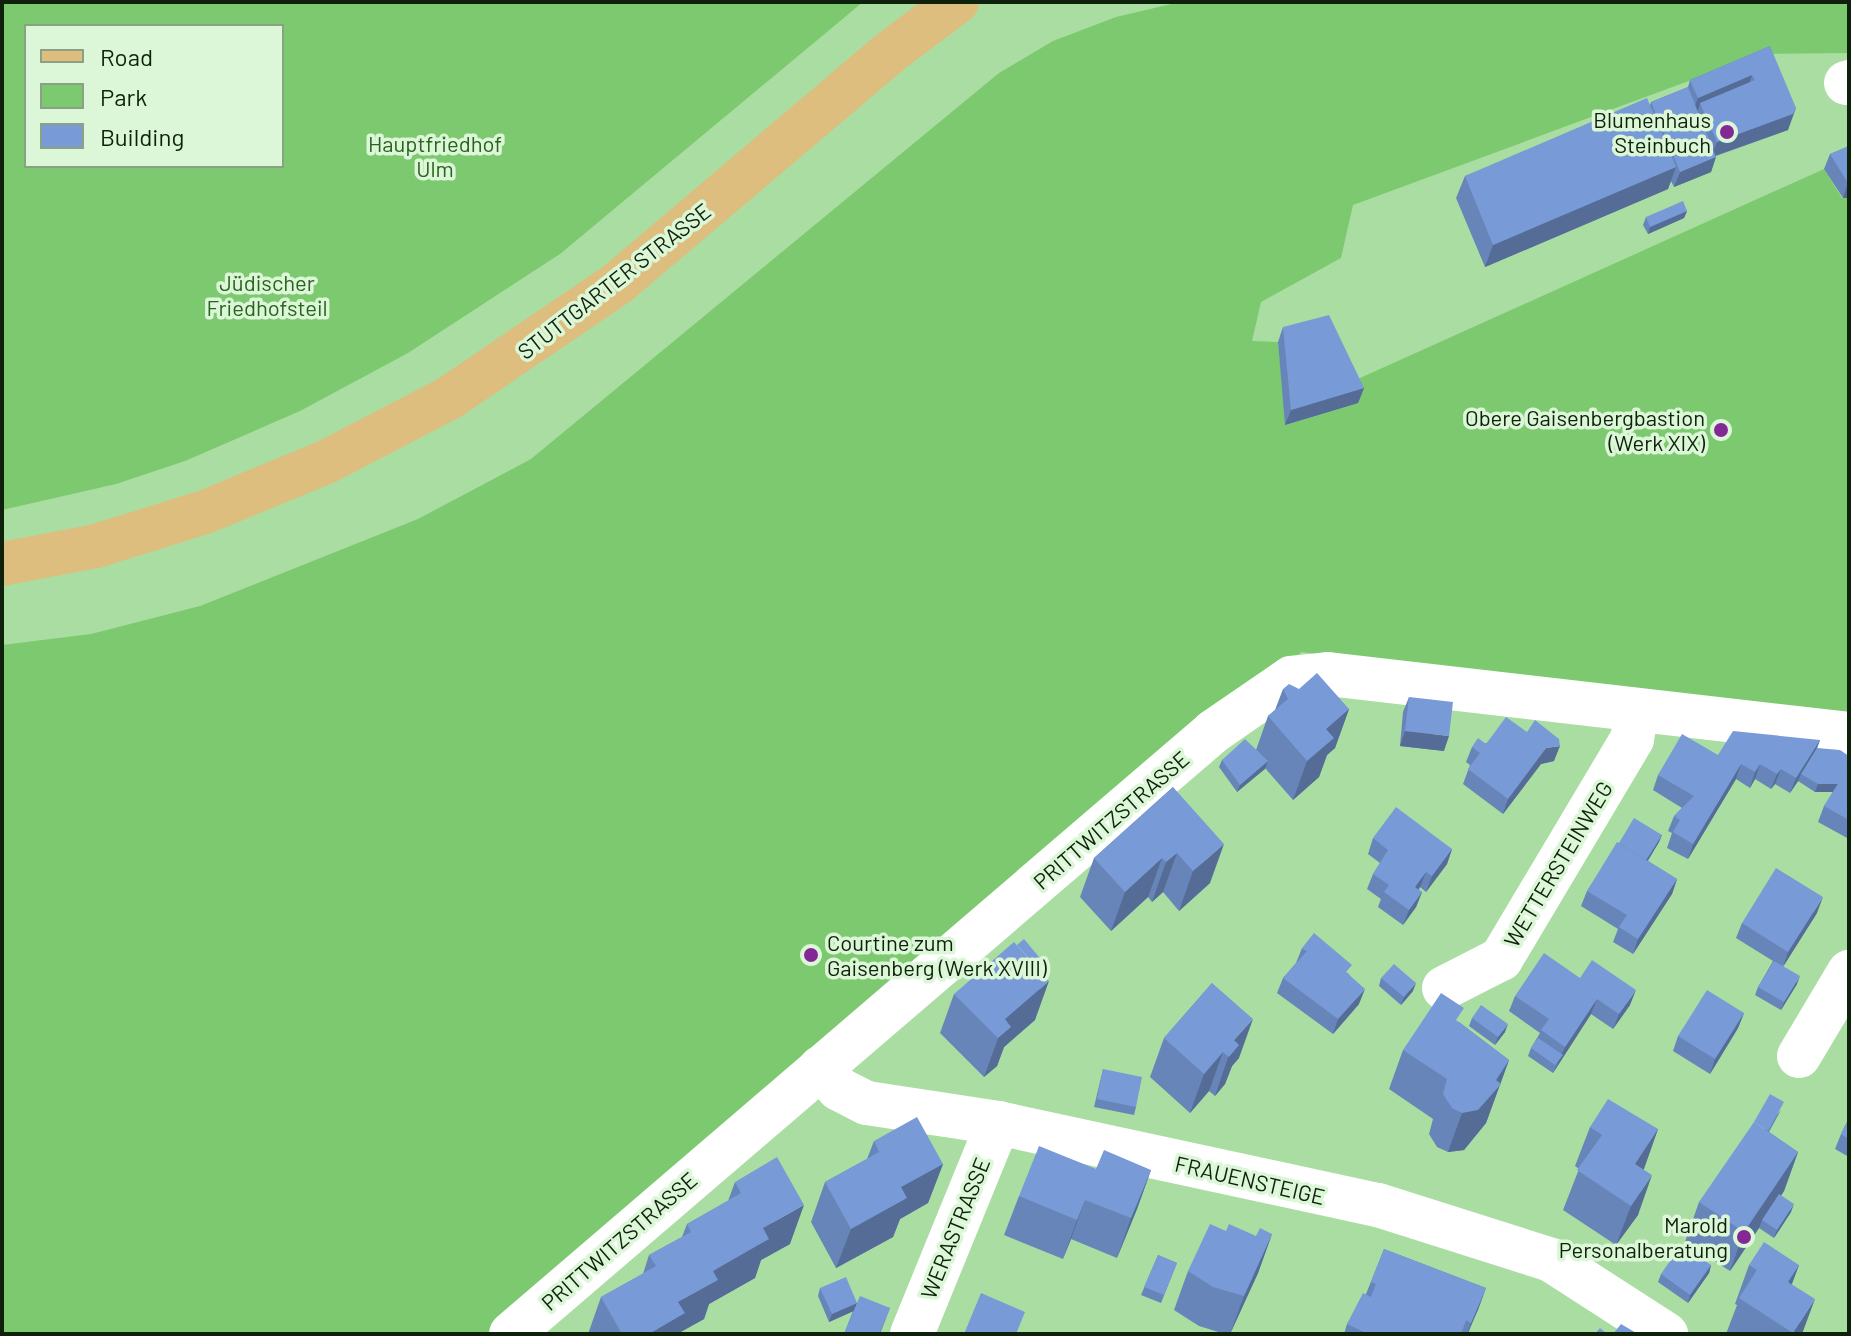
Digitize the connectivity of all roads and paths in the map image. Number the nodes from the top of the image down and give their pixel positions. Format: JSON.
{"nodes":[{"id":1,"x":957,"y":2,"type":"edge"},
{"id":2,"x":2,"y":564,"type":"edge"},
{"id":3,"x":1637,"y":711,"type":"junction"},
{"id":4,"x":1849,"y":734,"type":"edge"},
{"id":5,"x":1849,"y":972,"type":"edge"},
{"id":6,"x":1444,"y":988,"type":"dead end"},
{"id":7,"x":1799,"y":1056,"type":"dead end"},
{"id":8,"x":820,"y":1068,"type":"junction"},
{"id":9,"x":998,"y":1123,"type":"junction"},
{"id":10,"x":511,"y":1334,"type":"edge"},
{"id":11,"x":912,"y":1334,"type":"edge"},
{"id":12,"x":1666,"y":1334,"type":"edge"}],
"edges":[{"from":1,"to":2,"type":"main road","name":"STUTTGARTER STRASSE"},
{"from":3,"to":4,"type":"street","name":"PRITTWITZSTRASSE"},
{"from":3,"to":6,"type":"street","name":"WETTERSTEINWEG"},
{"from":3,"to":8,"type":"street","name":"PRITTWITZSTRASSE"},
{"from":5,"to":7,"type":"street"},
{"from":8,"to":9,"type":"street","name":"FRAUENSTEIGE"},
{"from":8,"to":10,"type":"street","name":"PRITTWITZSTRASSE"},
{"from":9,"to":11,"type":"street","name":"WERASTRASSE"},
{"from":9,"to":12,"type":"street","name":"FRAUENSTEIGE"}]}
